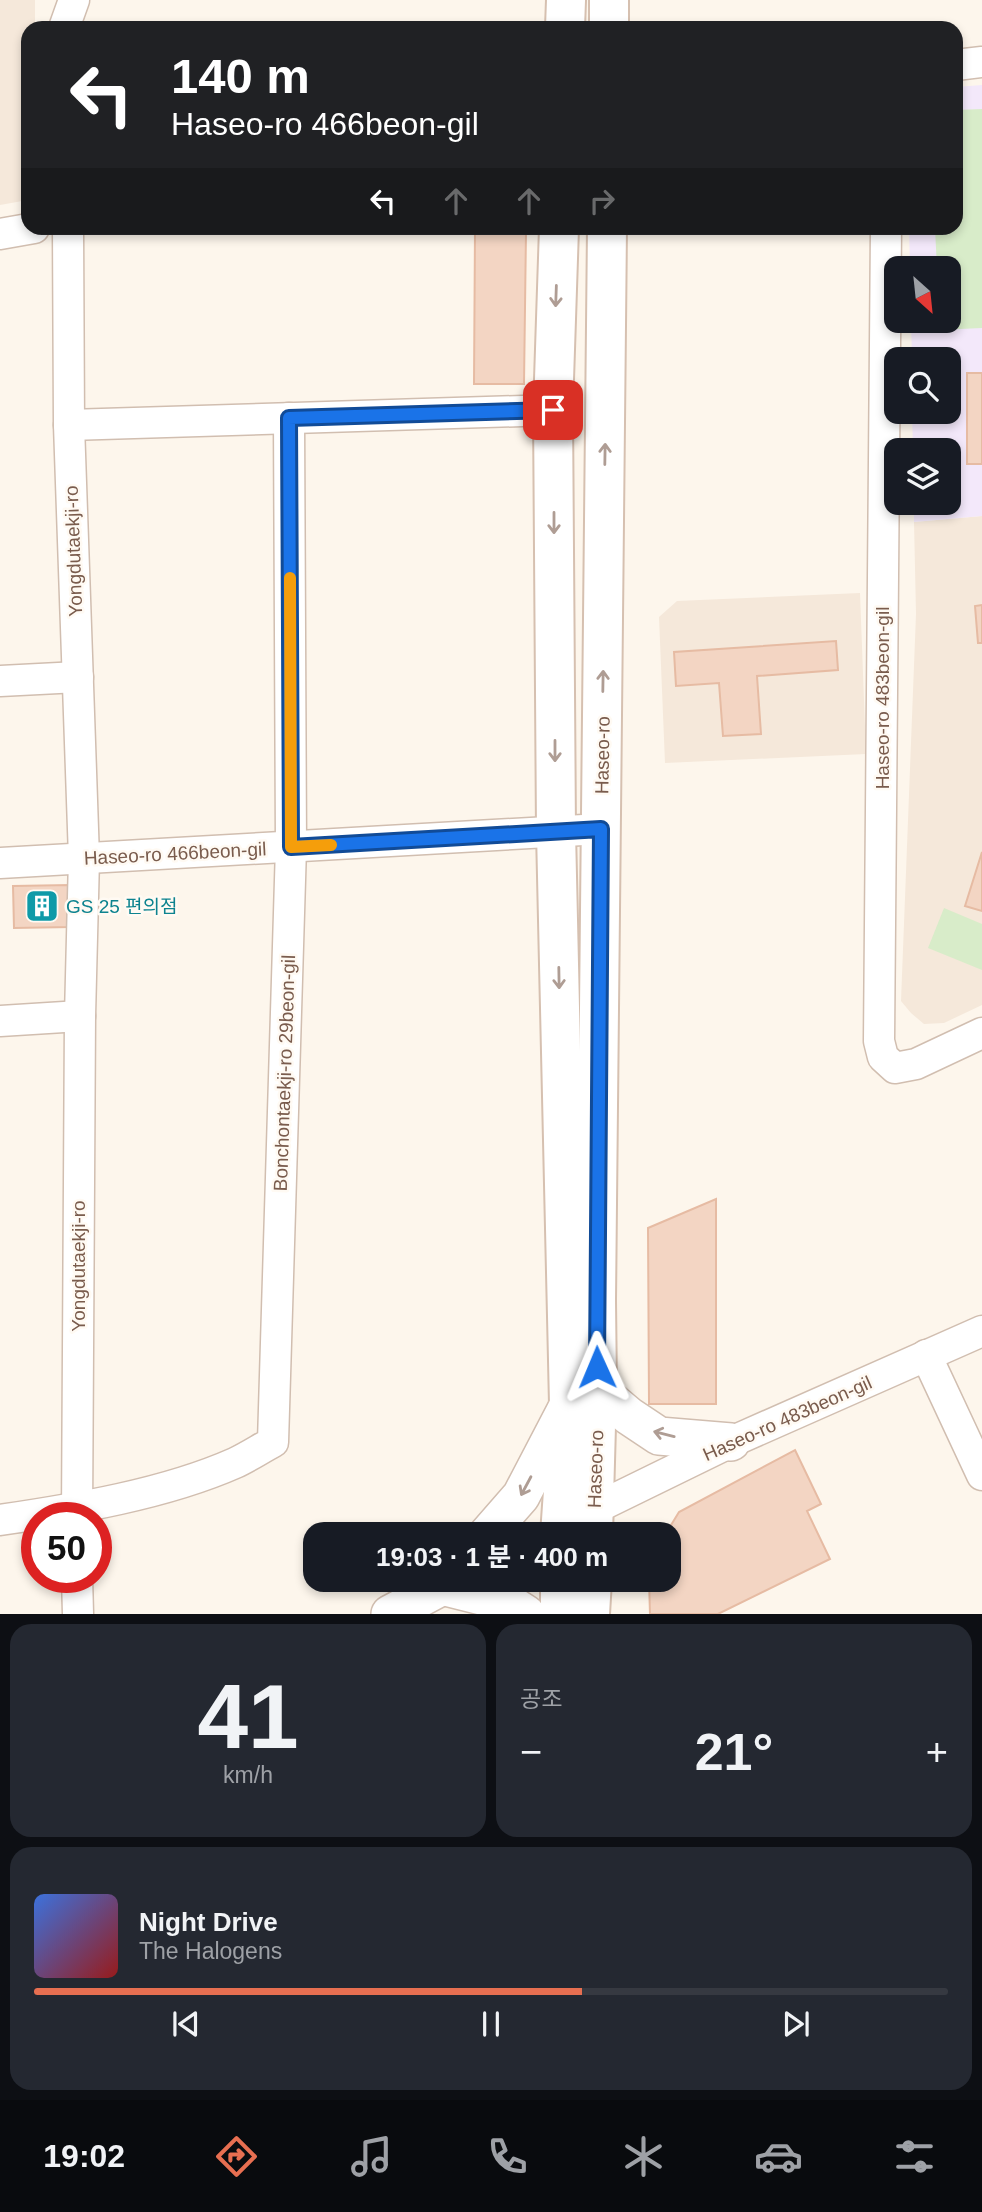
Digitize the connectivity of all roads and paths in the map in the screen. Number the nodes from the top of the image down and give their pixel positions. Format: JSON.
{"nodes":[{"id":1,"x":74,"y":0,"type":"edge"},
{"id":2,"x":566,"y":0,"type":"edge"},
{"id":3,"x":609,"y":0,"type":"edge"},
{"id":4,"x":66,"y":21,"type":"edge"},
{"id":5,"x":565,"y":21,"type":"edge"},
{"id":6,"x":609,"y":21,"type":"edge"},
{"id":7,"x":982,"y":62,"type":"edge"},
{"id":8,"x":963,"y":64,"type":"edge"},
{"id":9,"x":21,"y":230,"type":"edge"},
{"id":10,"x":0,"y":234,"type":"edge"},
{"id":11,"x":68,"y":235,"type":"edge"},
{"id":12,"x":559,"y":235,"type":"edge"},
{"id":13,"x":607,"y":235,"type":"edge"},
{"id":14,"x":886,"y":235,"type":"edge"},
{"id":15,"x":553,"y":410,"type":"junction"},
{"id":16,"x":289,"y":418,"type":"junction"},
{"id":17,"x":69,"y":425,"type":"junction"},
{"id":18,"x":78,"y":677,"type":"junction"},
{"id":19,"x":0,"y":681,"type":"edge"},
{"id":20,"x":601,"y":829,"type":"junction"},
{"id":21,"x":556,"y":832,"type":"junction"},
{"id":22,"x":291,"y":847,"type":"junction"},
{"id":23,"x":84,"y":859,"type":"junction"},
{"id":24,"x":0,"y":863,"type":"edge"},
{"id":25,"x":80,"y":1016,"type":"junction"},
{"id":26,"x":0,"y":1021,"type":"edge"},
{"id":27,"x":982,"y":1033,"type":"edge"},
{"id":28,"x":982,"y":1331,"type":"edge"},
{"id":29,"x":926,"y":1356,"type":"junction"},
{"id":30,"x":583,"y":1397,"type":"junction"},
{"id":31,"x":732,"y":1442,"type":"junction"},
{"id":32,"x":982,"y":1475,"type":"edge"},
{"id":33,"x":77,"y":1502,"type":"edge"},
{"id":34,"x":112,"y":1502,"type":"edge"},
{"id":35,"x":21,"y":1518,"type":"edge"},
{"id":36,"x":0,"y":1520,"type":"edge"},
{"id":37,"x":498,"y":1522,"type":"edge"},
{"id":38,"x":571,"y":1522,"type":"edge"},
{"id":39,"x":581,"y":1522,"type":"edge"},
{"id":40,"x":430,"y":1592,"type":"edge"},
{"id":41,"x":477,"y":1592,"type":"edge"},
{"id":42,"x":560,"y":1592,"type":"edge"},
{"id":43,"x":591,"y":1592,"type":"edge"},
{"id":44,"x":77,"y":1593,"type":"edge"},
{"id":45,"x":78,"y":1614,"type":"edge"},
{"id":46,"x":390,"y":1614,"type":"edge"},
{"id":47,"x":526,"y":1614,"type":"edge"},
{"id":48,"x":560,"y":1614,"type":"edge"},
{"id":49,"x":590,"y":1614,"type":"edge"}],
"edges":[{"from":1,"to":4,"type":"street"},
{"from":2,"to":5,"type":"main road"},
{"from":3,"to":6,"type":"main road"},
{"from":7,"to":8,"type":"street"},
{"from":9,"to":10,"type":"street"},
{"from":11,"to":17,"type":"street","name":"Yongdutaekji-ro"},
{"from":12,"to":15,"type":"main road","name":"Haseo-ro","one_way":true},
{"from":20,"to":13,"type":"main road","name":"Haseo-ro","one_way":true},
{"from":14,"to":27,"type":"street","name":"Haseo-ro 483beon-gil"},
{"from":15,"to":16,"type":"street"},
{"from":15,"to":21,"type":"main road","name":"Haseo-ro","one_way":true},
{"from":16,"to":17,"type":"street"},
{"from":16,"to":22,"type":"street","name":"Bonchontaekji-ro 29beon-gil"},
{"from":17,"to":18,"type":"street","name":"Yongdutaekji-ro"},
{"from":18,"to":19,"type":"street"},
{"from":18,"to":23,"type":"street","name":"Yongdutaekji-ro"},
{"from":20,"to":21,"type":"street","name":"Haseo-ro 466beon-gil"},
{"from":20,"to":30,"type":"main road","name":"Haseo-ro"},
{"from":21,"to":22,"type":"street","name":"Haseo-ro 466beon-gil"},
{"from":21,"to":30,"type":"main road","name":"Haseo-ro","one_way":true},
{"from":22,"to":23,"type":"street","name":"Haseo-ro 466beon-gil"},
{"from":22,"to":34,"type":"street","name":"Bonchontaekji-ro 29beon-gil"},
{"from":23,"to":24,"type":"street","name":"Haseo-ro 466beon-gil"},
{"from":23,"to":25,"type":"street","name":"Yongdutaekji-ro"},
{"from":25,"to":26,"type":"street"},
{"from":25,"to":33,"type":"street","name":"Yongdutaekji-ro"},
{"from":28,"to":29,"type":"street","name":"Haseo-ro 483beon-gil"},
{"from":29,"to":31,"type":"street","name":"Haseo-ro 483beon-gil"},
{"from":29,"to":32,"type":"street"},
{"from":31,"to":30,"type":"street","one_way":true},
{"from":30,"to":37,"type":"street","one_way":true},
{"from":30,"to":38,"type":"main road","name":"Haseo-ro"},
{"from":31,"to":39,"type":"street","name":"Haseo-ro 483beon-gil"},
{"from":35,"to":36,"type":"street","name":"Bonchontaekji-ro 29beon-gil"},
{"from":40,"to":46,"type":"street"},
{"from":41,"to":47,"type":"street"},
{"from":42,"to":48,"type":"main road"},
{"from":43,"to":49,"type":"main road"},
{"from":44,"to":45,"type":"street"}]}
